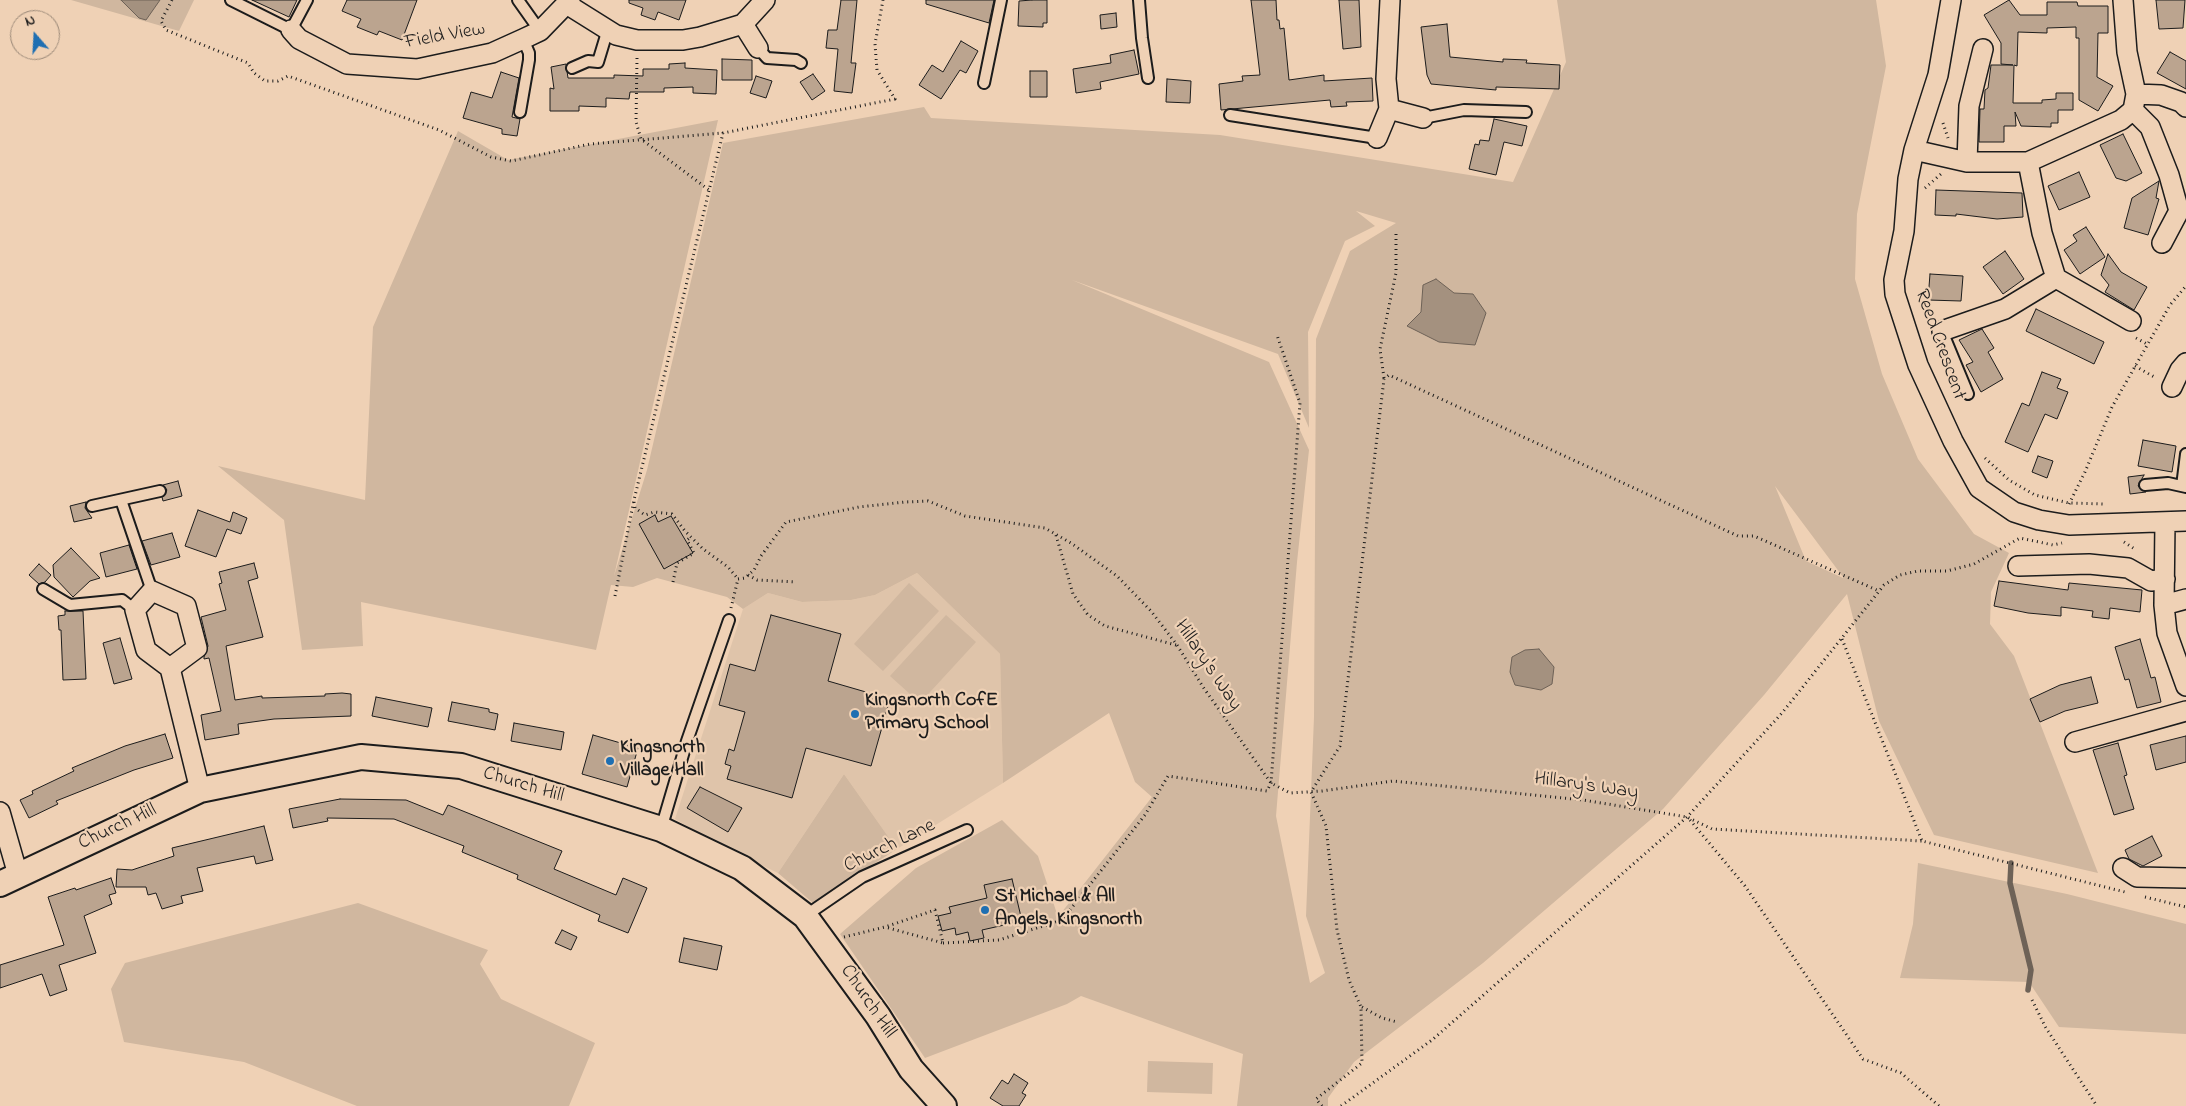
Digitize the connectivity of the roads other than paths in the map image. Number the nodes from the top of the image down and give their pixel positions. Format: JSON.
{"nodes":[{"id":1,"x":232,"y":0,"type":"edge"},
{"id":2,"x":307,"y":0,"type":"edge"},
{"id":3,"x":518,"y":0,"type":"edge"},
{"id":4,"x":765,"y":0,"type":"edge"},
{"id":5,"x":1001,"y":0,"type":"edge"},
{"id":6,"x":1139,"y":0,"type":"edge"},
{"id":7,"x":1390,"y":0,"type":"edge"},
{"id":8,"x":1951,"y":0,"type":"edge"},
{"id":9,"x":2123,"y":0,"type":"edge"},
{"id":10,"x":569,"y":2,"type":"edge"},
{"id":11,"x":743,"y":24,"type":"junction"},
{"id":12,"x":608,"y":29,"type":"junction"},
{"id":13,"x":291,"y":30,"type":"junction"},
{"id":14,"x":531,"y":35,"type":"junction"},
{"id":15,"x":758,"y":48,"type":"joint"},
{"id":16,"x":1983,"y":49,"type":"dead end"},
{"id":17,"x":801,"y":63,"type":"dead end"},
{"id":18,"x":572,"y":68,"type":"dead end"},
{"id":19,"x":1148,"y":78,"type":"dead end"},
{"id":20,"x":984,"y":83,"type":"dead end"},
{"id":21,"x":2135,"y":102,"type":"junction"},
{"id":22,"x":2186,"y":107,"type":"edge"},
{"id":23,"x":1389,"y":109,"type":"junction"},
{"id":24,"x":520,"y":112,"type":"dead end"},
{"id":25,"x":1526,"y":112,"type":"dead end"},
{"id":26,"x":1230,"y":115,"type":"dead end"},
{"id":27,"x":1423,"y":118,"type":"joint"},
{"id":28,"x":1377,"y":138,"type":"joint"},
{"id":29,"x":1914,"y":150,"type":"junction"},
{"id":30,"x":1967,"y":162,"type":"junction"},
{"id":31,"x":2028,"y":162,"type":"junction"},
{"id":32,"x":2162,"y":243,"type":"dead end"},
{"id":33,"x":2056,"y":278,"type":"junction"},
{"id":34,"x":2131,"y":321,"type":"dead end"},
{"id":35,"x":1942,"y":331,"type":"joint"},
{"id":36,"x":1968,"y":394,"type":"dead end"},
{"id":37,"x":2186,"y":454,"type":"edge"},
{"id":38,"x":2145,"y":485,"type":"dead end"},
{"id":39,"x":2184,"y":486,"type":"edge"},
{"id":40,"x":160,"y":491,"type":"dead end"},
{"id":41,"x":121,"y":500,"type":"junction"},
{"id":42,"x":92,"y":506,"type":"dead end"},
{"id":43,"x":2186,"y":521,"type":"edge"},
{"id":44,"x":2165,"y":522,"type":"junction"},
{"id":45,"x":2018,"y":566,"type":"dead end"},
{"id":46,"x":2165,"y":579,"type":"junction"},
{"id":47,"x":43,"y":588,"type":"dead end"},
{"id":48,"x":152,"y":591,"type":"junction"},
{"id":49,"x":2186,"y":599,"type":"edge"},
{"id":50,"x":2164,"y":605,"type":"junction"},
{"id":51,"x":135,"y":610,"type":"junction"},
{"id":52,"x":729,"y":620,"type":"road end"},
{"id":53,"x":170,"y":668,"type":"junction"},
{"id":54,"x":2186,"y":686,"type":"edge"},
{"id":55,"x":2186,"y":711,"type":"edge"},
{"id":56,"x":2075,"y":742,"type":"dead end"},
{"id":57,"x":200,"y":790,"type":"junction"},
{"id":58,"x":0,"y":812,"type":"edge"},
{"id":59,"x":661,"y":829,"type":"junction"},
{"id":60,"x":967,"y":830,"type":"dead end"},
{"id":61,"x":2123,"y":868,"type":"dead end"},
{"id":62,"x":2186,"y":878,"type":"edge"},
{"id":63,"x":9,"y":879,"type":"edge"},
{"id":64,"x":805,"y":916,"type":"junction"},
{"id":65,"x":944,"y":1106,"type":"edge"}],
"edges":[{"from":1,"to":13,"type":"lane"},
{"from":2,"to":13,"type":"lane"},
{"from":3,"to":14,"type":"lane"},
{"from":4,"to":11,"type":"street"},
{"from":5,"to":20,"type":"lane"},
{"from":6,"to":19,"type":"lane"},
{"from":7,"to":23,"type":"street"},
{"from":8,"to":29,"type":"street"},
{"from":9,"to":21,"type":"street"},
{"from":10,"to":12,"type":"street"},
{"from":10,"to":14,"type":"street","name":"Field View"},
{"from":11,"to":12,"type":"street"},
{"from":11,"to":15,"type":"street"},
{"from":12,"to":18,"type":"lane"},
{"from":13,"to":14,"type":"street","name":"Field View"},
{"from":14,"to":24,"type":"lane"},
{"from":15,"to":17,"type":"lane"},
{"from":16,"to":30,"type":"street"},
{"from":21,"to":22,"type":"street"},
{"from":21,"to":31,"type":"street"},
{"from":21,"to":32,"type":"street"},
{"from":23,"to":27,"type":"street"},
{"from":23,"to":28,"type":"street"},
{"from":25,"to":27,"type":"lane"},
{"from":26,"to":28,"type":"lane"},
{"from":29,"to":30,"type":"street"},
{"from":29,"to":44,"type":"street","name":"Reed Crescent"},
{"from":30,"to":31,"type":"street"},
{"from":31,"to":33,"type":"street"},
{"from":33,"to":34,"type":"street"},
{"from":33,"to":35,"type":"street"},
{"from":35,"to":36,"type":"lane"},
{"from":37,"to":39,"type":"lane"},
{"from":38,"to":39,"type":"lane"},
{"from":40,"to":41,"type":"lane"},
{"from":41,"to":42,"type":"lane"},
{"from":41,"to":48,"type":"lane"},
{"from":43,"to":44,"type":"street","name":"Reed Crescent"},
{"from":44,"to":46,"type":"street"},
{"from":45,"to":46,"type":"street"},
{"from":46,"to":50,"type":"street"},
{"from":47,"to":51,"type":"lane"},
{"from":48,"to":51,"type":"street"},
{"from":48,"to":53,"type":"street"},
{"from":49,"to":50,"type":"street"},
{"from":50,"to":54,"type":"street"},
{"from":51,"to":53,"type":"street"},
{"from":52,"to":59,"type":"lane"},
{"from":53,"to":57,"type":"street"},
{"from":55,"to":56,"type":"street"},
{"from":57,"to":59,"type":"street","name":"Church Hill"},
{"from":57,"to":63,"type":"street","name":"Church Hill"},
{"from":58,"to":63,"type":"street"},
{"from":59,"to":64,"type":"street","name":"Church Hill"},
{"from":60,"to":64,"type":"lane","name":"Church Lane"},
{"from":61,"to":62,"type":"street"},
{"from":64,"to":65,"type":"street","name":"Church Hill"}]}
